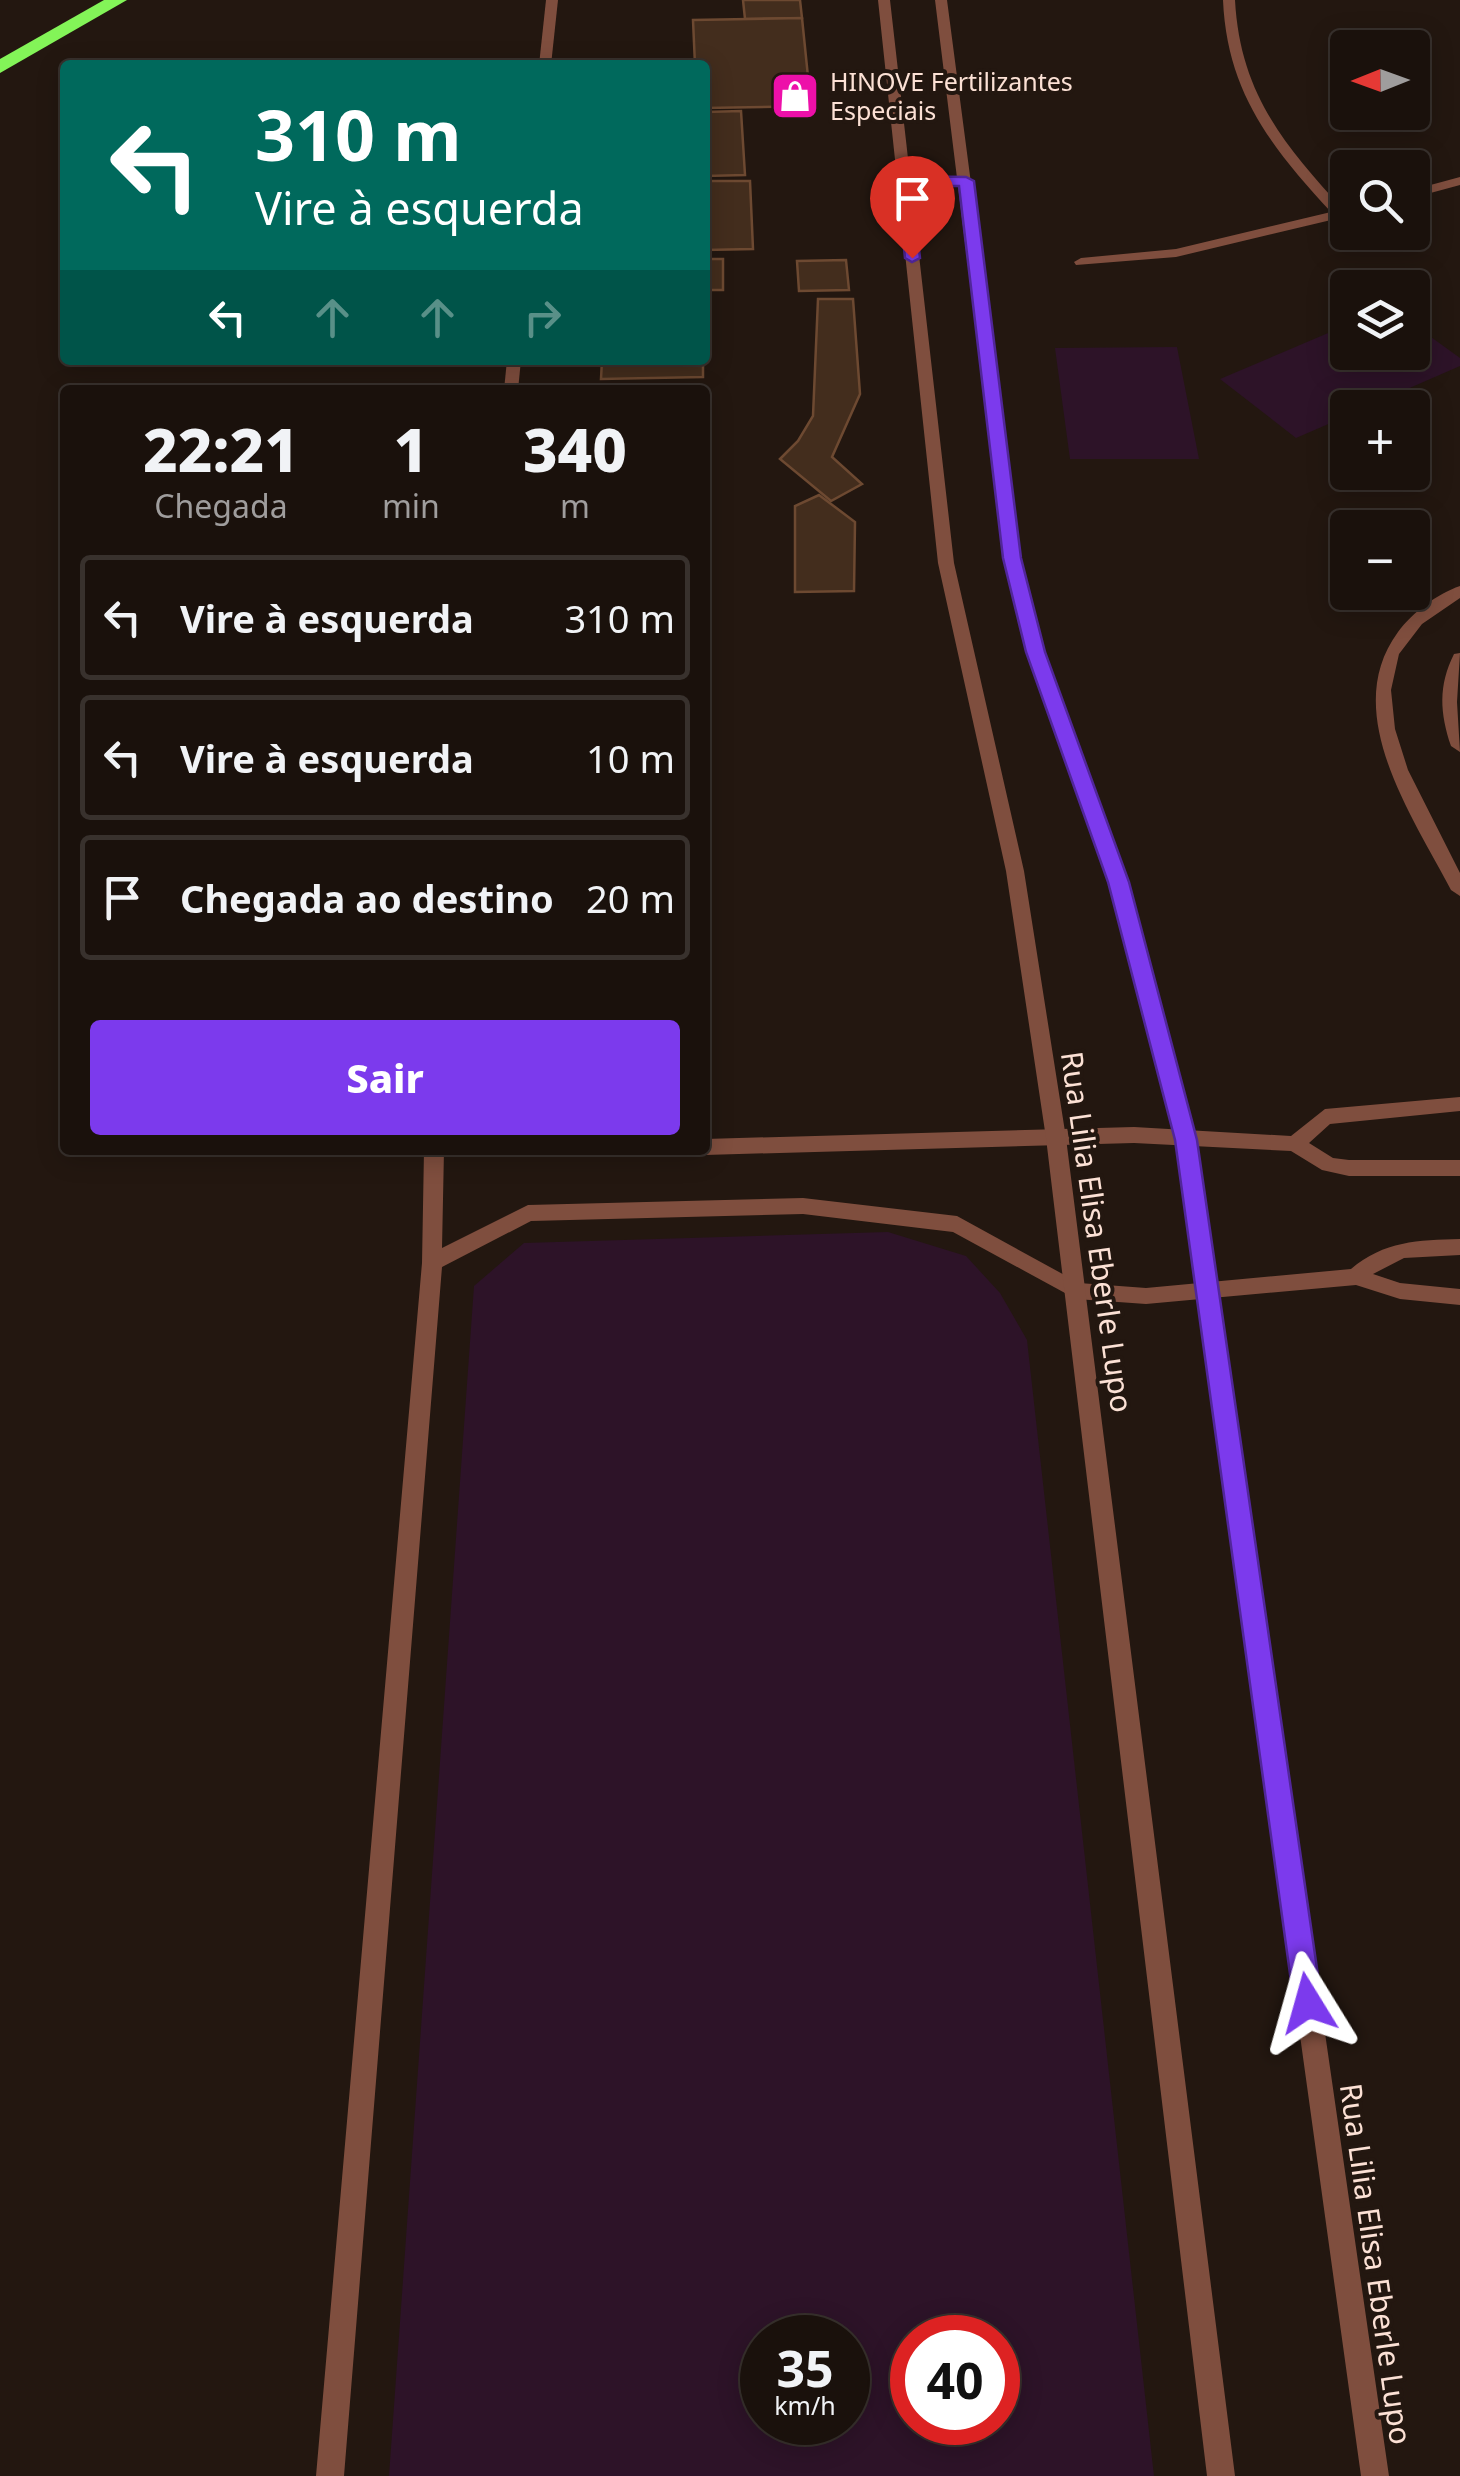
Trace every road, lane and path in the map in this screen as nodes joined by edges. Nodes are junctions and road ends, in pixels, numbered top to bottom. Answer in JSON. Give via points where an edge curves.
{"nodes":[{"id":1,"x":118,"y":0,"type":"edge"},
{"id":2,"x":552,"y":0,"type":"edge"},
{"id":3,"x":884,"y":0,"type":"edge"},
{"id":4,"x":941,"y":0,"type":"edge"},
{"id":5,"x":1229,"y":0,"type":"edge"},
{"id":6,"x":546,"y":60,"type":"edge"},
{"id":7,"x":0,"y":66,"type":"edge"},
{"id":8,"x":1460,"y":180,"type":"edge"},
{"id":9,"x":904,"y":181,"type":"junction"},
{"id":10,"x":966,"y":181,"type":"junction"},
{"id":11,"x":1430,"y":189,"type":"edge"},
{"id":12,"x":1330,"y":199,"type":"edge"},
{"id":13,"x":1330,"y":216,"type":"edge"},
{"id":14,"x":1080,"y":262,"type":"dead end"},
{"id":15,"x":1460,"y":591,"type":"edge"},
{"id":16,"x":1460,"y":658,"type":"edge"},
{"id":17,"x":1460,"y":746,"type":"edge"},
{"id":18,"x":1460,"y":890,"type":"edge"},
{"id":19,"x":1460,"y":1104,"type":"edge"},
{"id":20,"x":1056,"y":1138,"type":"junction"},
{"id":21,"x":1186,"y":1140,"type":"junction"},
{"id":22,"x":1295,"y":1144,"type":"junction"},
{"id":23,"x":710,"y":1147,"type":"edge"},
{"id":24,"x":434,"y":1155,"type":"edge"},
{"id":25,"x":1460,"y":1168,"type":"edge"},
{"id":26,"x":1460,"y":1247,"type":"edge"},
{"id":27,"x":432,"y":1263,"type":"junction"},
{"id":28,"x":1356,"y":1278,"type":"junction"},
{"id":29,"x":1076,"y":1291,"type":"junction"},
{"id":30,"x":1207,"y":1293,"type":"junction"},
{"id":31,"x":1460,"y":1296,"type":"edge"},
{"id":32,"x":330,"y":2476,"type":"edge"},
{"id":33,"x":1221,"y":2476,"type":"edge"},
{"id":34,"x":1375,"y":2476,"type":"edge"}],
"edges":[{"from":1,"to":7,"type":"highway"},
{"from":2,"to":6,"type":"street"},
{"from":3,"to":9,"type":"street","name":"Rua Lilia Elisa Eberle Lupo"},
{"from":4,"to":10,"type":"street","name":"Rua Lilia Elisa Eberle Lupo"},
{"from":5,"to":12,"type":"street","via":[[1228,34],[1245,92],[1283,153]]},
{"from":8,"to":11,"type":"street"},
{"from":9,"to":10,"type":"street"},
{"from":9,"to":20,"type":"street","name":"Rua Lilia Elisa Eberle Lupo","via":[[946,564],[1015,871]]},
{"from":10,"to":21,"type":"street","name":"Rua Lilia Elisa Eberle Lupo","via":[[1012,558],[1036,652],[1118,882]]},
{"from":13,"to":14,"type":"street","via":[[1176,253]]},
{"from":15,"to":18,"type":"street","via":[[1420,616],[1401,638],[1380,690],[1390,749]]},
{"from":16,"to":17,"type":"street","via":[[1449,680],[1447,712]]},
{"from":19,"to":22,"type":"street","via":[[1325,1117]]},
{"from":20,"to":21,"type":"street"},
{"from":20,"to":23,"type":"street"},
{"from":20,"to":29,"type":"street","name":"Rua Lilia Elisa Eberle Lupo"},
{"from":21,"to":22,"type":"street"},
{"from":21,"to":30,"type":"street","name":"Rua Lilia Elisa Eberle Lupo"},
{"from":22,"to":25,"type":"street","via":[[1348,1168]]},
{"from":24,"to":27,"type":"street"},
{"from":26,"to":28,"type":"street","via":[[1398,1250],[1378,1256]]},
{"from":27,"to":29,"type":"street","via":[[528,1213],[804,1206],[956,1224]]},
{"from":27,"to":32,"type":"street"},
{"from":28,"to":30,"type":"street"},
{"from":28,"to":31,"type":"street","via":[[1400,1291]]},
{"from":29,"to":30,"type":"street"},
{"from":29,"to":33,"type":"street","name":"Rua Lilia Elisa Eberle Lupo"},
{"from":30,"to":34,"type":"street","name":"Rua Lilia Elisa Eberle Lupo"}]}
